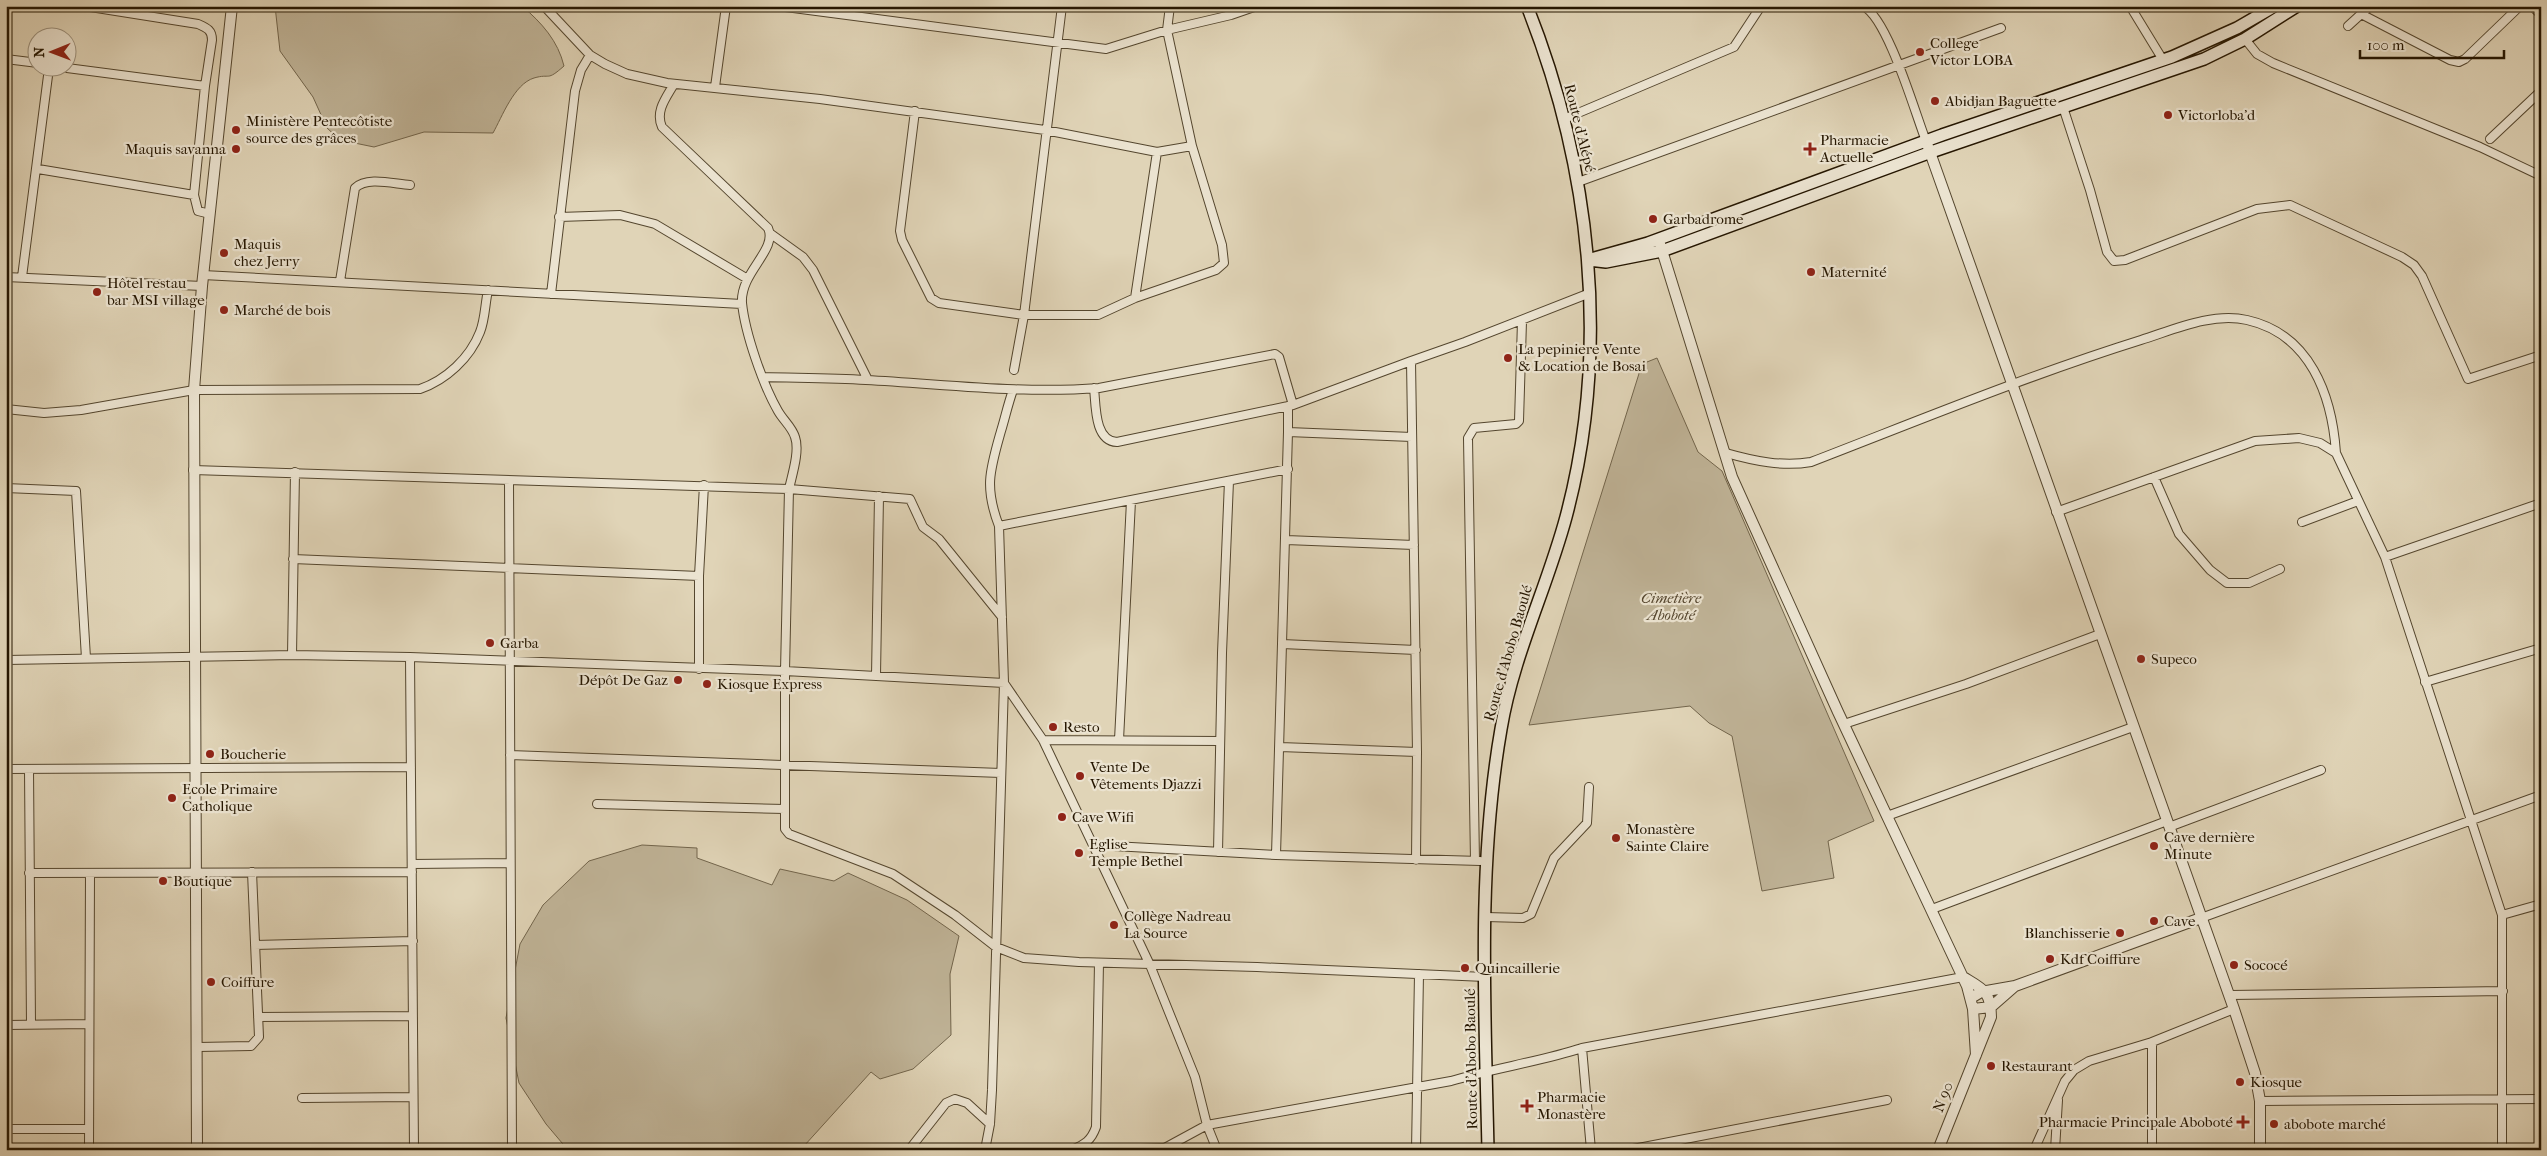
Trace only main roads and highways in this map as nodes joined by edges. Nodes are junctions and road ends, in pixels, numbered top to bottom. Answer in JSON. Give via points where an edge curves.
{"nodes":[{"id":1,"x":1527,"y":6,"type":"edge"},
{"id":2,"x":2275,"y":6,"type":"edge"},
{"id":3,"x":2298,"y":6,"type":"edge"},
{"id":4,"x":1589,"y":260,"type":"junction"},
{"id":5,"x":1488,"y":1150,"type":"edge"}],
"edges":[{"from":1,"to":4,"type":"main road","name":"Route d'Alépé","via":[[1548,61],[1564,119],[1578,182]]},
{"from":2,"to":4,"type":"main road","via":[[2237,28],[2163,60],[1926,141],[1658,240]]},
{"from":3,"to":4,"type":"main road","via":[[2245,40],[2204,59],[1931,152],[1662,251],[1606,262]]},
{"from":4,"to":5,"type":"main road","name":"Route d'Abobo Baoulé","via":[[1585,409],[1575,478],[1501,725],[1481,861],[1486,917]]}]}
